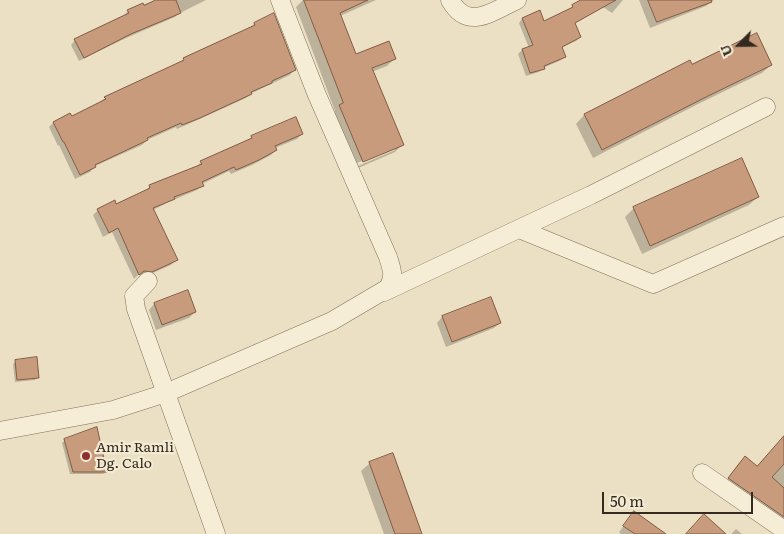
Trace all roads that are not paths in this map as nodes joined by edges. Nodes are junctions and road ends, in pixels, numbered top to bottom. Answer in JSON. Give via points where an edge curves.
{"nodes":[{"id":1,"x":280,"y":0,"type":"edge"},
{"id":2,"x":450,"y":0,"type":"edge"},
{"id":3,"x":518,"y":0,"type":"edge"},
{"id":4,"x":766,"y":107,"type":"dead end"},
{"id":5,"x":784,"y":226,"type":"edge"},
{"id":6,"x":518,"y":229,"type":"junction"},
{"id":7,"x":148,"y":281,"type":"dead end"},
{"id":8,"x":379,"y":294,"type":"junction"},
{"id":9,"x":166,"y":393,"type":"junction"},
{"id":10,"x":0,"y":431,"type":"edge"},
{"id":11,"x":702,"y":473,"type":"dead end"},
{"id":12,"x":784,"y":530,"type":"edge"},
{"id":13,"x":216,"y":534,"type":"edge"}],
"edges":[{"from":1,"to":8,"type":"street","via":[[317,95],[388,257],[393,280]]},
{"from":2,"to":3,"type":"street","via":[[458,11],[473,18]]},
{"from":4,"to":6,"type":"street"},
{"from":5,"to":6,"type":"street","via":[[653,284]]},
{"from":6,"to":8,"type":"street"},
{"from":7,"to":9,"type":"street","via":[[137,292],[134,301]]},
{"from":8,"to":9,"type":"street","via":[[332,321]]},
{"from":9,"to":10,"type":"street","via":[[113,410]]},
{"from":9,"to":13,"type":"street"},
{"from":11,"to":12,"type":"street"}]}
